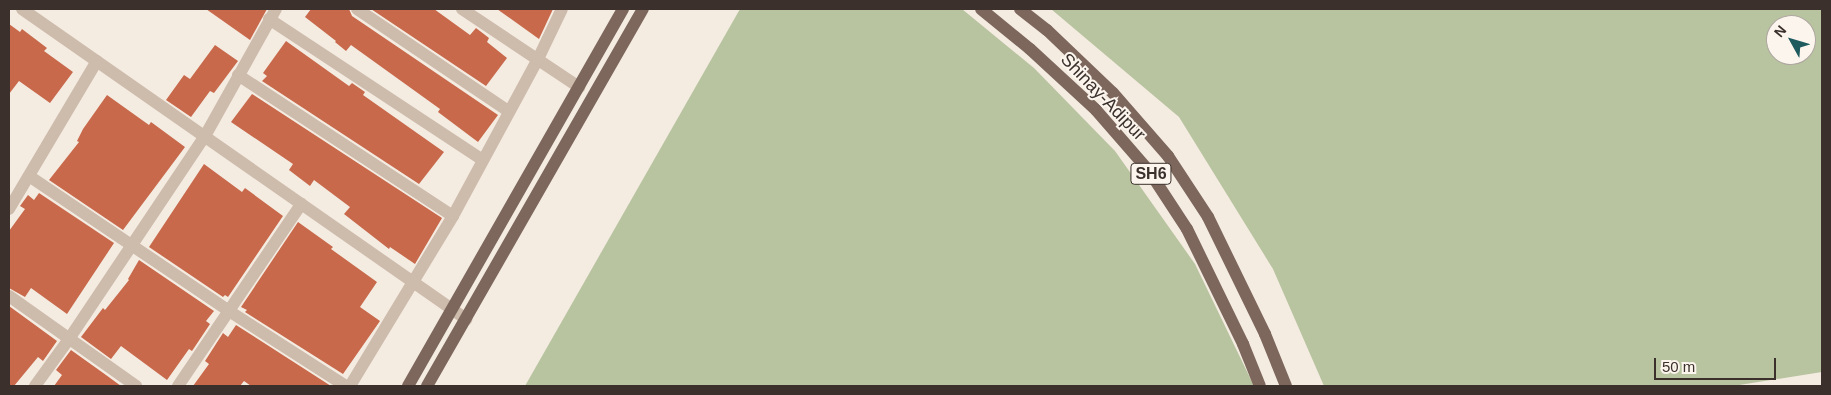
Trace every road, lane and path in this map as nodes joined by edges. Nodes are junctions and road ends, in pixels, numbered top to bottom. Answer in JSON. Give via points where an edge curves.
{"nodes":[{"id":1,"x":22,"y":9,"type":"edge"},
{"id":2,"x":357,"y":9,"type":"edge"},
{"id":3,"x":462,"y":9,"type":"edge"},
{"id":4,"x":562,"y":9,"type":"edge"},
{"id":5,"x":623,"y":9,"type":"edge"},
{"id":6,"x":643,"y":9,"type":"edge"},
{"id":7,"x":981,"y":9,"type":"edge"},
{"id":8,"x":1020,"y":9,"type":"edge"},
{"id":9,"x":272,"y":14,"type":"edge"},
{"id":10,"x":538,"y":59,"type":"junction"},
{"id":11,"x":97,"y":60,"type":"junction"},
{"id":12,"x":238,"y":75,"type":"junction"},
{"id":13,"x":579,"y":87,"type":"junction"},
{"id":14,"x":508,"y":111,"type":"junction"},
{"id":15,"x":205,"y":136,"type":"junction"},
{"id":16,"x":483,"y":160,"type":"junction"},
{"id":17,"x":29,"y":176,"type":"junction"},
{"id":18,"x":301,"y":204,"type":"junction"},
{"id":19,"x":9,"y":209,"type":"edge"},
{"id":20,"x":453,"y":216,"type":"junction"},
{"id":21,"x":132,"y":246,"type":"junction"},
{"id":22,"x":414,"y":282,"type":"junction"},
{"id":23,"x":9,"y":296,"type":"edge"},
{"id":24,"x":452,"y":309,"type":"junction"},
{"id":25,"x":229,"y":311,"type":"junction"},
{"id":26,"x":466,"y":319,"type":"junction"},
{"id":27,"x":69,"y":339,"type":"junction"},
{"id":28,"x":35,"y":386,"type":"edge"},
{"id":29,"x":136,"y":386,"type":"edge"},
{"id":30,"x":178,"y":386,"type":"edge"},
{"id":31,"x":346,"y":386,"type":"edge"},
{"id":32,"x":350,"y":386,"type":"edge"},
{"id":33,"x":408,"y":386,"type":"edge"},
{"id":34,"x":428,"y":386,"type":"edge"},
{"id":35,"x":1260,"y":386,"type":"edge"},
{"id":36,"x":1286,"y":386,"type":"edge"}],
"edges":[{"from":1,"to":11,"type":"street"},
{"from":2,"to":14,"type":"street"},
{"from":3,"to":10,"type":"street"},
{"from":4,"to":10,"type":"street"},
{"from":5,"to":13,"type":"main road"},
{"from":6,"to":26,"type":"main road"},
{"from":7,"to":35,"type":"main road","name":"Shinay-Adipur","number":"SH6","via":[[1096,110],[1149,171],[1187,229]]},
{"from":8,"to":36,"type":"main road","name":"Shinay-Adipur","number":"SH6","via":[[1047,30],[1113,93],[1168,156],[1208,217],[1265,334]]},
{"from":9,"to":12,"type":"street"},
{"from":9,"to":16,"type":"street"},
{"from":10,"to":13,"type":"street"},
{"from":10,"to":14,"type":"street"},
{"from":11,"to":15,"type":"street"},
{"from":11,"to":17,"type":"street"},
{"from":12,"to":15,"type":"street"},
{"from":12,"to":20,"type":"street"},
{"from":13,"to":24,"type":"main road"},
{"from":14,"to":16,"type":"street"},
{"from":15,"to":18,"type":"street"},
{"from":15,"to":21,"type":"street"},
{"from":16,"to":20,"type":"street"},
{"from":17,"to":19,"type":"street"},
{"from":17,"to":21,"type":"street"},
{"from":18,"to":22,"type":"street"},
{"from":18,"to":25,"type":"street"},
{"from":20,"to":22,"type":"street"},
{"from":21,"to":25,"type":"street"},
{"from":21,"to":27,"type":"street"},
{"from":22,"to":24,"type":"street"},
{"from":22,"to":32,"type":"street"},
{"from":23,"to":27,"type":"street"},
{"from":24,"to":26,"type":"street"},
{"from":24,"to":33,"type":"main road"},
{"from":25,"to":30,"type":"street"},
{"from":25,"to":31,"type":"street"},
{"from":26,"to":34,"type":"main road"},
{"from":27,"to":28,"type":"street"},
{"from":27,"to":29,"type":"street"}]}
